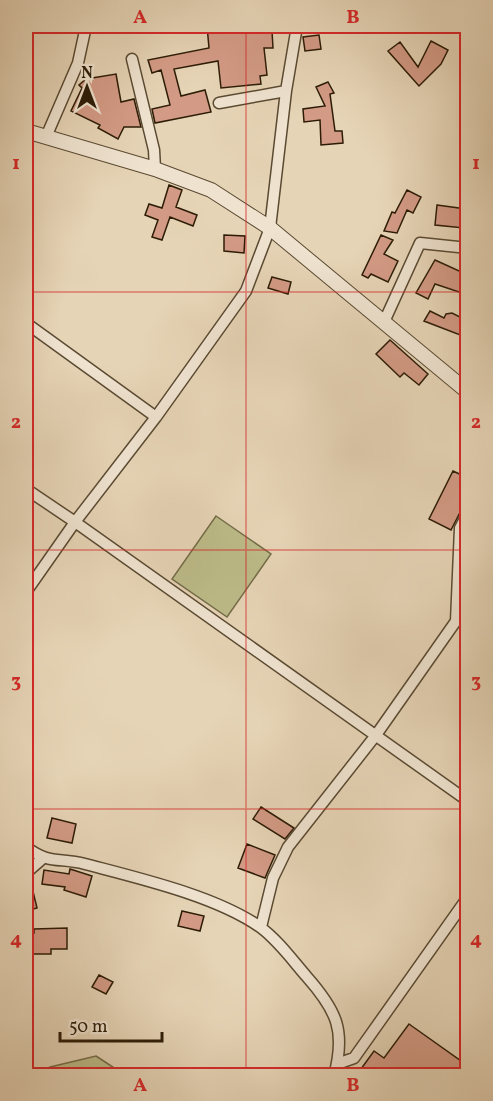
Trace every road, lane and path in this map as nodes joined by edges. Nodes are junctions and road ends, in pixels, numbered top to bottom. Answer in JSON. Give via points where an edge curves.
{"nodes":[{"id":1,"x":86,"y":26,"type":"edge"},
{"id":2,"x":297,"y":26,"type":"edge"},
{"id":3,"x":132,"y":59,"type":"dead end"},
{"id":4,"x":285,"y":91,"type":"junction"},
{"id":5,"x":219,"y":103,"type":"dead end"},
{"id":6,"x":26,"y":131,"type":"edge"},
{"id":7,"x":46,"y":136,"type":"junction"},
{"id":8,"x":155,"y":169,"type":"junction"},
{"id":9,"x":270,"y":228,"type":"junction"},
{"id":10,"x":468,"y":248,"type":"edge"},
{"id":11,"x":384,"y":322,"type":"junction"},
{"id":12,"x":26,"y":323,"type":"edge"},
{"id":13,"x":468,"y":392,"type":"edge"},
{"id":14,"x":156,"y":417,"type":"junction"},
{"id":15,"x":26,"y":489,"type":"edge"},
{"id":16,"x":468,"y":513,"type":"edge"},
{"id":17,"x":75,"y":522,"type":"junction"},
{"id":18,"x":26,"y":592,"type":"edge"},
{"id":19,"x":376,"y":735,"type":"junction"},
{"id":20,"x":468,"y":801,"type":"edge"},
{"id":21,"x":26,"y":847,"type":"edge"},
{"id":22,"x":42,"y":859,"type":"junction"},
{"id":23,"x":26,"y":873,"type":"edge"},
{"id":24,"x":468,"y":897,"type":"edge"},
{"id":25,"x":261,"y":927,"type":"junction"},
{"id":26,"x":337,"y":1064,"type":"junction"},
{"id":27,"x":334,"y":1076,"type":"edge"}],
"edges":[{"from":1,"to":7,"type":"street","via":[[78,63]]},
{"from":2,"to":4,"type":"street"},
{"from":3,"to":8,"type":"street"},
{"from":4,"to":5,"type":"street"},
{"from":4,"to":9,"type":"street"},
{"from":6,"to":7,"type":"street"},
{"from":7,"to":8,"type":"street"},
{"from":8,"to":9,"type":"street","via":[[211,190]]},
{"from":9,"to":11,"type":"street"},
{"from":9,"to":14,"type":"street","via":[[246,291]]},
{"from":10,"to":11,"type":"street","via":[[420,243]]},
{"from":11,"to":13,"type":"street"},
{"from":12,"to":14,"type":"street"},
{"from":14,"to":17,"type":"street"},
{"from":15,"to":17,"type":"street"},
{"from":16,"to":19,"type":"street","via":[[460,528],[456,621]]},
{"from":17,"to":18,"type":"street"},
{"from":17,"to":19,"type":"street"},
{"from":19,"to":20,"type":"street"},
{"from":19,"to":25,"type":"street","via":[[288,847],[273,879]]},
{"from":21,"to":22,"type":"street"},
{"from":22,"to":23,"type":"street"},
{"from":22,"to":25,"type":"street","via":[[82,863],[208,901]]},
{"from":24,"to":26,"type":"street","via":[[354,1058]]},
{"from":25,"to":26,"type":"street","via":[[313,984],[339,1024]]},
{"from":26,"to":27,"type":"street"}]}
